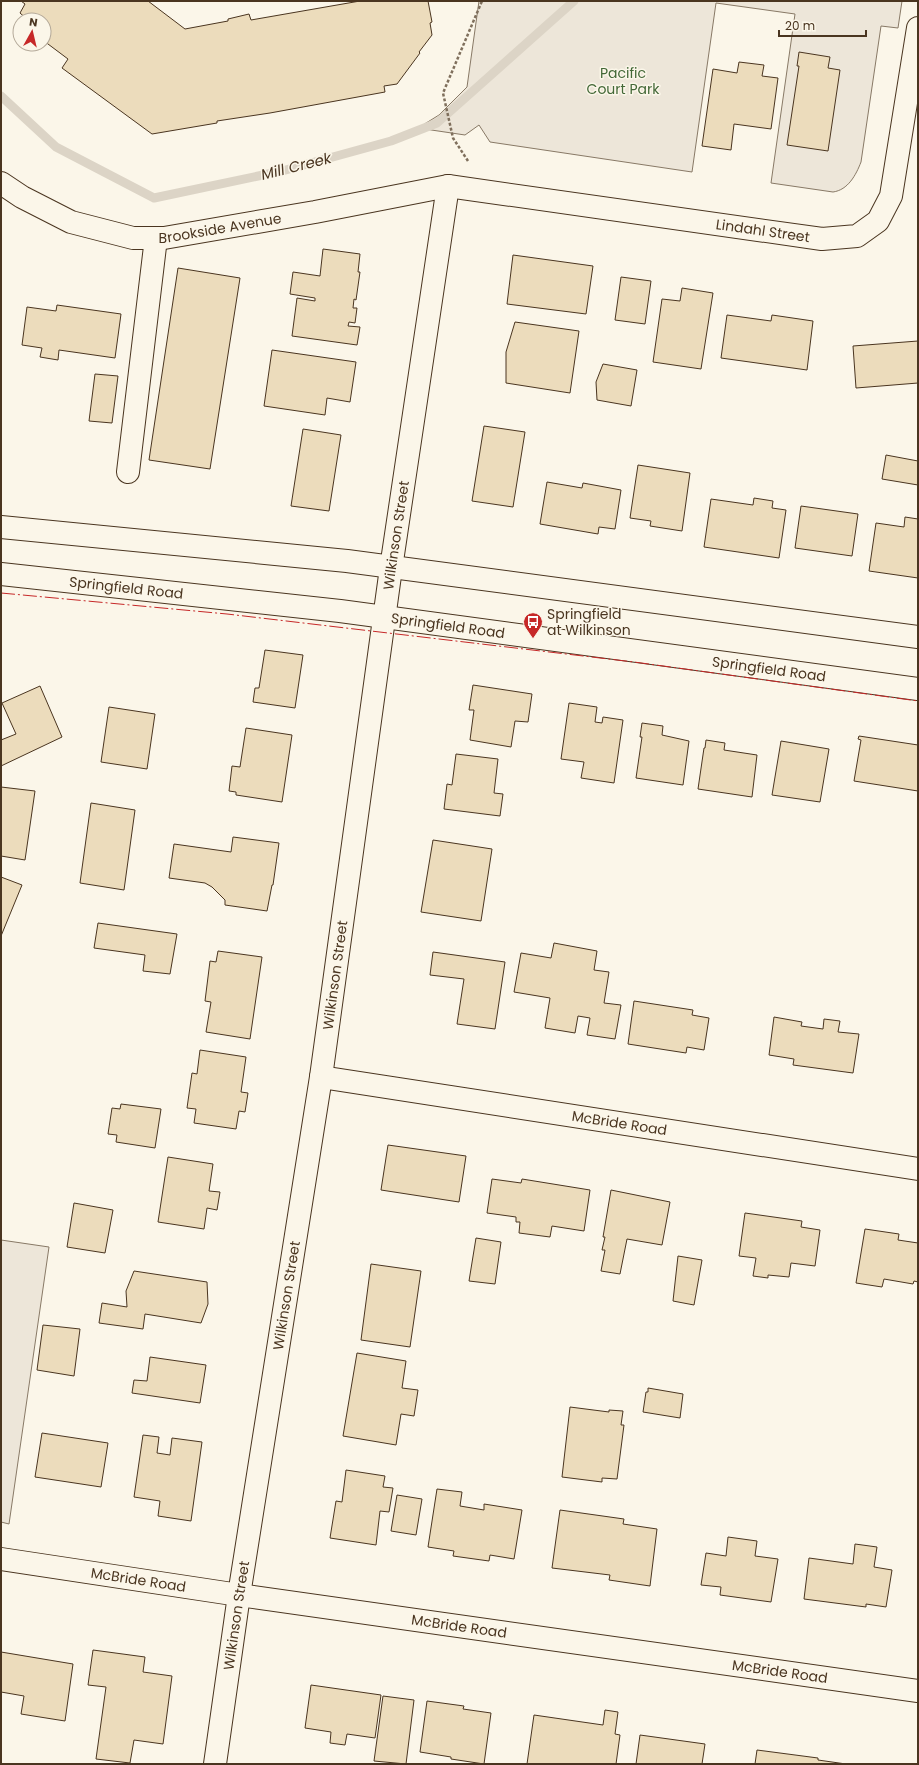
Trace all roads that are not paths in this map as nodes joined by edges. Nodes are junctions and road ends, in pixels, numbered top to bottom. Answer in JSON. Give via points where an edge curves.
{"nodes":[{"id":1,"x":918,"y":28,"type":"edge"},
{"id":2,"x":1,"y":183,"type":"edge"},
{"id":3,"x":448,"y":186,"type":"junction"},
{"id":4,"x":156,"y":238,"type":"junction"},
{"id":5,"x":128,"y":472,"type":"dead end"},
{"id":6,"x":1,"y":526,"type":"edge"},
{"id":7,"x":391,"y":568,"type":"junction"},
{"id":8,"x":1,"y":574,"type":"edge"},
{"id":9,"x":385,"y":617,"type":"junction"},
{"id":10,"x":918,"y":637,"type":"edge"},
{"id":11,"x":918,"y":689,"type":"edge"},
{"id":12,"x":321,"y":1077,"type":"junction"},
{"id":13,"x":918,"y":1169,"type":"edge"},
{"id":14,"x":1,"y":1559,"type":"edge"},
{"id":15,"x":239,"y":1595,"type":"junction"},
{"id":16,"x":918,"y":1691,"type":"edge"},
{"id":17,"x":215,"y":1764,"type":"edge"}],
"edges":[{"from":1,"to":3,"type":"street","name":"Lindahl Street","via":[[891,196],[878,222],[857,236],[822,239]]},
{"from":2,"to":4,"type":"street","name":"Brookside Avenue","via":[[22,197],[71,222],[132,238]]},
{"from":3,"to":4,"type":"street","name":"Brookside Avenue","via":[[314,212]]},
{"from":3,"to":7,"type":"street","name":"Wilkinson Street"},
{"from":4,"to":5,"type":"street"},
{"from":6,"to":7,"type":"street","via":[[347,561]]},
{"from":7,"to":9,"type":"street","name":"Wilkinson Street"},
{"from":7,"to":10,"type":"street"},
{"from":8,"to":9,"type":"street","name":"Springfield Road"},
{"from":9,"to":11,"type":"street","name":"Springfield Road"},
{"from":9,"to":12,"type":"street","name":"Wilkinson Street"},
{"from":12,"to":13,"type":"street","name":"McBride Road"},
{"from":12,"to":15,"type":"street","name":"Wilkinson Street"},
{"from":14,"to":15,"type":"street","name":"McBride Road"},
{"from":15,"to":16,"type":"street","name":"McBride Road"},
{"from":15,"to":17,"type":"street","name":"Wilkinson Street"}]}
